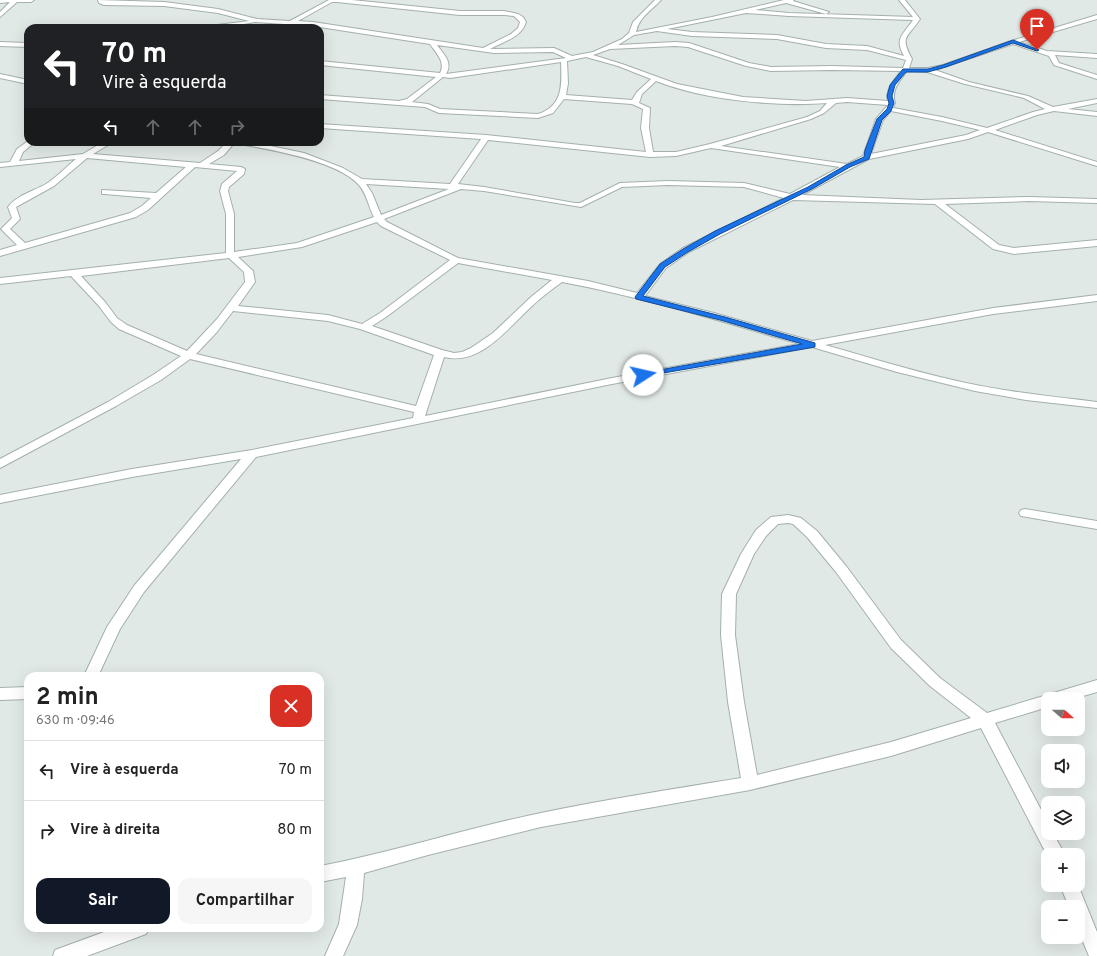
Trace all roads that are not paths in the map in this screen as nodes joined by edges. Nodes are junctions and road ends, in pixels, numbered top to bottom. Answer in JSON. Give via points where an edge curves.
{"nodes":[{"id":1,"x":15,"y":0,"type":"edge"},
{"id":2,"x":31,"y":0,"type":"edge"},
{"id":3,"x":100,"y":0,"type":"edge"},
{"id":4,"x":658,"y":0,"type":"edge"},
{"id":5,"x":902,"y":0,"type":"edge"},
{"id":6,"x":0,"y":1,"type":"edge"},
{"id":7,"x":789,"y":1,"type":"edge"},
{"id":8,"x":746,"y":11,"type":"junction"},
{"id":9,"x":0,"y":15,"type":"edge"},
{"id":10,"x":833,"y":16,"type":"junction"},
{"id":11,"x":1097,"y":17,"type":"edge"},
{"id":12,"x":917,"y":19,"type":"junction"},
{"id":13,"x":1087,"y":20,"type":"junction"},
{"id":14,"x":257,"y":21,"type":"junction"},
{"id":15,"x":1097,"y":21,"type":"edge"},
{"id":16,"x":236,"y":24,"type":"edge"},
{"id":17,"x":290,"y":24,"type":"junction"},
{"id":18,"x":313,"y":24,"type":"edge"},
{"id":19,"x":324,"y":26,"type":"edge"},
{"id":20,"x":659,"y":30,"type":"junction"},
{"id":21,"x":632,"y":34,"type":"junction"},
{"id":22,"x":432,"y":42,"type":"junction"},
{"id":23,"x":1013,"y":42,"type":"junction"},
{"id":24,"x":0,"y":44,"type":"edge"},
{"id":25,"x":24,"y":45,"type":"edge"},
{"id":26,"x":611,"y":47,"type":"junction"},
{"id":27,"x":483,"y":50,"type":"junction"},
{"id":28,"x":1048,"y":53,"type":"junction"},
{"id":29,"x":586,"y":55,"type":"junction"},
{"id":30,"x":1097,"y":56,"type":"edge"},
{"id":31,"x":567,"y":59,"type":"junction"},
{"id":32,"x":909,"y":59,"type":"junction"},
{"id":33,"x":324,"y":63,"type":"edge"},
{"id":34,"x":905,"y":70,"type":"junction"},
{"id":35,"x":928,"y":70,"type":"junction"},
{"id":36,"x":442,"y":75,"type":"junction"},
{"id":37,"x":0,"y":76,"type":"edge"},
{"id":38,"x":1097,"y":77,"type":"edge"},
{"id":39,"x":655,"y":79,"type":"junction"},
{"id":40,"x":24,"y":81,"type":"edge"},
{"id":41,"x":324,"y":97,"type":"edge"},
{"id":42,"x":562,"y":97,"type":"junction"},
{"id":43,"x":1097,"y":101,"type":"edge"},
{"id":44,"x":404,"y":102,"type":"junction"},
{"id":45,"x":635,"y":102,"type":"junction"},
{"id":46,"x":834,"y":102,"type":"junction"},
{"id":47,"x":890,"y":106,"type":"junction"},
{"id":48,"x":1051,"y":109,"type":"junction"},
{"id":49,"x":1097,"y":114,"type":"edge"},
{"id":50,"x":324,"y":126,"type":"edge"},
{"id":51,"x":988,"y":130,"type":"junction"},
{"id":52,"x":486,"y":138,"type":"junction"},
{"id":53,"x":26,"y":146,"type":"edge"},
{"id":54,"x":99,"y":146,"type":"edge"},
{"id":55,"x":228,"y":146,"type":"edge"},
{"id":56,"x":266,"y":146,"type":"edge"},
{"id":57,"x":712,"y":146,"type":"junction"},
{"id":58,"x":650,"y":155,"type":"junction"},
{"id":59,"x":85,"y":156,"type":"junction"},
{"id":60,"x":867,"y":158,"type":"junction"},
{"id":61,"x":14,"y":164,"type":"junction"},
{"id":62,"x":1097,"y":164,"type":"edge"},
{"id":63,"x":0,"y":165,"type":"edge"},
{"id":64,"x":193,"y":165,"type":"junction"},
{"id":65,"x":202,"y":165,"type":"junction"},
{"id":66,"x":848,"y":166,"type":"junction"},
{"id":67,"x":360,"y":181,"type":"junction"},
{"id":68,"x":456,"y":187,"type":"junction"},
{"id":69,"x":105,"y":192,"type":"dead end"},
{"id":70,"x":158,"y":196,"type":"junction"},
{"id":71,"x":791,"y":197,"type":"junction"},
{"id":72,"x":1097,"y":201,"type":"edge"},
{"id":73,"x":936,"y":202,"type":"junction"},
{"id":74,"x":378,"y":218,"type":"junction"},
{"id":75,"x":1097,"y":243,"type":"edge"},
{"id":76,"x":22,"y":245,"type":"junction"},
{"id":77,"x":0,"y":252,"type":"edge"},
{"id":78,"x":230,"y":256,"type":"junction"},
{"id":79,"x":456,"y":260,"type":"junction"},
{"id":80,"x":74,"y":274,"type":"junction"},
{"id":81,"x":560,"y":279,"type":"junction"},
{"id":82,"x":0,"y":281,"type":"edge"},
{"id":83,"x":639,"y":297,"type":"junction"},
{"id":84,"x":1097,"y":298,"type":"edge"},
{"id":85,"x":232,"y":308,"type":"junction"},
{"id":86,"x":364,"y":327,"type":"junction"},
{"id":87,"x":812,"y":345,"type":"junction"},
{"id":88,"x":440,"y":353,"type":"junction"},
{"id":89,"x":188,"y":355,"type":"junction"},
{"id":90,"x":1097,"y":405,"type":"edge"},
{"id":91,"x":420,"y":415,"type":"junction"},
{"id":92,"x":252,"y":454,"type":"junction"},
{"id":93,"x":0,"y":464,"type":"edge"},
{"id":94,"x":0,"y":499,"type":"edge"},
{"id":95,"x":1025,"y":513,"type":"dead end"},
{"id":96,"x":1097,"y":524,"type":"edge"},
{"id":97,"x":93,"y":672,"type":"edge"},
{"id":98,"x":1097,"y":686,"type":"edge"},
{"id":99,"x":1077,"y":692,"type":"edge"},
{"id":100,"x":24,"y":693,"type":"edge"},
{"id":101,"x":0,"y":694,"type":"edge"},
{"id":102,"x":1041,"y":702,"type":"edge"},
{"id":103,"x":985,"y":720,"type":"junction"},
{"id":104,"x":750,"y":783,"type":"junction"},
{"id":105,"x":1052,"y":848,"type":"edge"},
{"id":106,"x":356,"y":867,"type":"junction"},
{"id":107,"x":324,"y":873,"type":"edge"},
{"id":108,"x":1085,"y":924,"type":"edge"},
{"id":109,"x":129,"y":932,"type":"edge"},
{"id":110,"x":1097,"y":954,"type":"edge"},
{"id":111,"x":62,"y":956,"type":"edge"},
{"id":112,"x":334,"y":956,"type":"edge"}],
"edges":[{"from":1,"to":2,"type":"street"},
{"from":1,"to":6,"type":"street"},
{"from":1,"to":9,"type":"street"},
{"from":3,"to":14,"type":"street","via":[[104,3],[164,4],[203,9]]},
{"from":4,"to":21,"type":"street","via":[[635,23]]},
{"from":5,"to":12,"type":"street"},
{"from":7,"to":8,"type":"street"},
{"from":7,"to":10,"type":"street","via":[[817,8]]},
{"from":8,"to":10,"type":"street"},
{"from":8,"to":20,"type":"street"},
{"from":10,"to":12,"type":"street"},
{"from":11,"to":13,"type":"street"},
{"from":12,"to":32,"type":"street","via":[[902,42]]},
{"from":13,"to":15,"type":"street"},
{"from":13,"to":23,"type":"street"},
{"from":14,"to":16,"type":"street"},
{"from":14,"to":17,"type":"street"},
{"from":17,"to":18,"type":"street"},
{"from":17,"to":27,"type":"street","via":[[325,2],[337,0],[460,14],[504,13],[521,18],[521,29]]},
{"from":19,"to":22,"type":"street"},
{"from":20,"to":21,"type":"street"},
{"from":20,"to":32,"type":"street","via":[[692,34],[777,37],[830,47],[867,48]]},
{"from":21,"to":26,"type":"street"},
{"from":22,"to":27,"type":"street"},
{"from":22,"to":36,"type":"street","via":[[445,61],[446,68]]},
{"from":23,"to":28,"type":"street"},
{"from":23,"to":35,"type":"street"},
{"from":24,"to":25,"type":"street"},
{"from":26,"to":29,"type":"street"},
{"from":26,"to":34,"type":"street","via":[[688,45],[771,70]]},
{"from":27,"to":31,"type":"street","via":[[554,50]]},
{"from":28,"to":30,"type":"street"},
{"from":28,"to":38,"type":"street","via":[[1052,55],[1056,64]]},
{"from":29,"to":31,"type":"street"},
{"from":29,"to":39,"type":"street"},
{"from":31,"to":36,"type":"street","via":[[462,75]]},
{"from":31,"to":42,"type":"street"},
{"from":32,"to":34,"type":"street"},
{"from":33,"to":36,"type":"street"},
{"from":34,"to":35,"type":"street"},
{"from":34,"to":47,"type":"street","via":[[893,85]]},
{"from":35,"to":48,"type":"street","via":[[967,83],[1026,96]]},
{"from":36,"to":44,"type":"street","via":[[409,101]]},
{"from":37,"to":40,"type":"street"},
{"from":39,"to":45,"type":"street","via":[[641,90]]},
{"from":39,"to":46,"type":"street","via":[[675,86],[743,99]]},
{"from":41,"to":44,"type":"street"},
{"from":42,"to":44,"type":"street","via":[[551,112],[538,116],[440,111],[426,105]]},
{"from":42,"to":45,"type":"street"},
{"from":43,"to":48,"type":"street"},
{"from":45,"to":58,"type":"street","via":[[647,108],[644,128]]},
{"from":46,"to":47,"type":"street","via":[[847,100]]},
{"from":46,"to":57,"type":"street","via":[[809,118]]},
{"from":47,"to":51,"type":"street"},
{"from":47,"to":60,"type":"street","via":[[880,119]]},
{"from":48,"to":49,"type":"street"},
{"from":48,"to":51,"type":"street"},
{"from":50,"to":52,"type":"street"},
{"from":51,"to":60,"type":"street"},
{"from":51,"to":62,"type":"street"},
{"from":52,"to":58,"type":"street"},
{"from":52,"to":68,"type":"street"},
{"from":53,"to":61,"type":"street","via":[[20,151]]},
{"from":54,"to":59,"type":"street"},
{"from":55,"to":65,"type":"street"},
{"from":56,"to":67,"type":"street","via":[[324,162]]},
{"from":57,"to":58,"type":"street","via":[[676,154]]},
{"from":57,"to":66,"type":"street"},
{"from":59,"to":61,"type":"street"},
{"from":59,"to":64,"type":"street"},
{"from":59,"to":76,"type":"street","via":[[50,184],[12,207],[16,219],[5,229]]},
{"from":60,"to":66,"type":"street"},
{"from":61,"to":63,"type":"street"},
{"from":64,"to":65,"type":"street"},
{"from":64,"to":70,"type":"street"},
{"from":65,"to":78,"type":"street","via":[[241,169],[224,191],[230,214]]},
{"from":66,"to":71,"type":"street"},
{"from":67,"to":68,"type":"street"},
{"from":67,"to":74,"type":"street","via":[[372,198]]},
{"from":68,"to":71,"type":"street","via":[[505,192],[575,205],[581,205],[620,185],[668,183],[744,185]]},
{"from":68,"to":74,"type":"street","via":[[426,202]]},
{"from":69,"to":70,"type":"street"},
{"from":70,"to":76,"type":"street","via":[[133,215]]},
{"from":71,"to":73,"type":"street"},
{"from":71,"to":83,"type":"street","via":[[686,250],[663,266]]},
{"from":72,"to":73,"type":"street","via":[[1022,199]]},
{"from":73,"to":75,"type":"street","via":[[1004,250]]},
{"from":74,"to":78,"type":"street","via":[[299,245]]},
{"from":74,"to":79,"type":"street","via":[[384,224]]},
{"from":76,"to":77,"type":"street"},
{"from":78,"to":80,"type":"street"},
{"from":78,"to":85,"type":"street","via":[[248,271],[250,282]]},
{"from":79,"to":81,"type":"street"},
{"from":79,"to":86,"type":"street"},
{"from":80,"to":82,"type":"street"},
{"from":80,"to":89,"type":"street","via":[[123,327]]},
{"from":81,"to":83,"type":"street"},
{"from":81,"to":88,"type":"street","via":[[534,299],[501,331],[475,350],[466,355]]},
{"from":83,"to":87,"type":"street","via":[[745,324]]},
{"from":84,"to":87,"type":"street","via":[[993,311]]},
{"from":85,"to":86,"type":"street","via":[[328,318]]},
{"from":85,"to":89,"type":"street"},
{"from":86,"to":88,"type":"street"},
{"from":87,"to":90,"type":"street","via":[[975,388]]},
{"from":87,"to":91,"type":"street"},
{"from":88,"to":91,"type":"street"},
{"from":89,"to":91,"type":"street"},
{"from":89,"to":93,"type":"street","via":[[164,374],[114,403]]},
{"from":91,"to":92,"type":"street"},
{"from":92,"to":94,"type":"street","via":[[132,473]]},
{"from":92,"to":97,"type":"street","via":[[139,589],[114,628]]},
{"from":95,"to":96,"type":"street"},
{"from":98,"to":99,"type":"street"},
{"from":100,"to":101,"type":"street"},
{"from":102,"to":103,"type":"street"},
{"from":103,"to":104,"type":"street","via":[[891,749]]},
{"from":103,"to":104,"type":"street","via":[[935,682],[896,644],[812,534],[798,521],[775,520],[762,533],[748,554],[729,594],[729,643]]},
{"from":103,"to":105,"type":"street"},
{"from":104,"to":106,"type":"street","via":[[541,820]]},
{"from":106,"to":107,"type":"street"},
{"from":106,"to":112,"type":"street","via":[[348,925]]},
{"from":108,"to":110,"type":"street"},
{"from":109,"to":111,"type":"street"}]}
